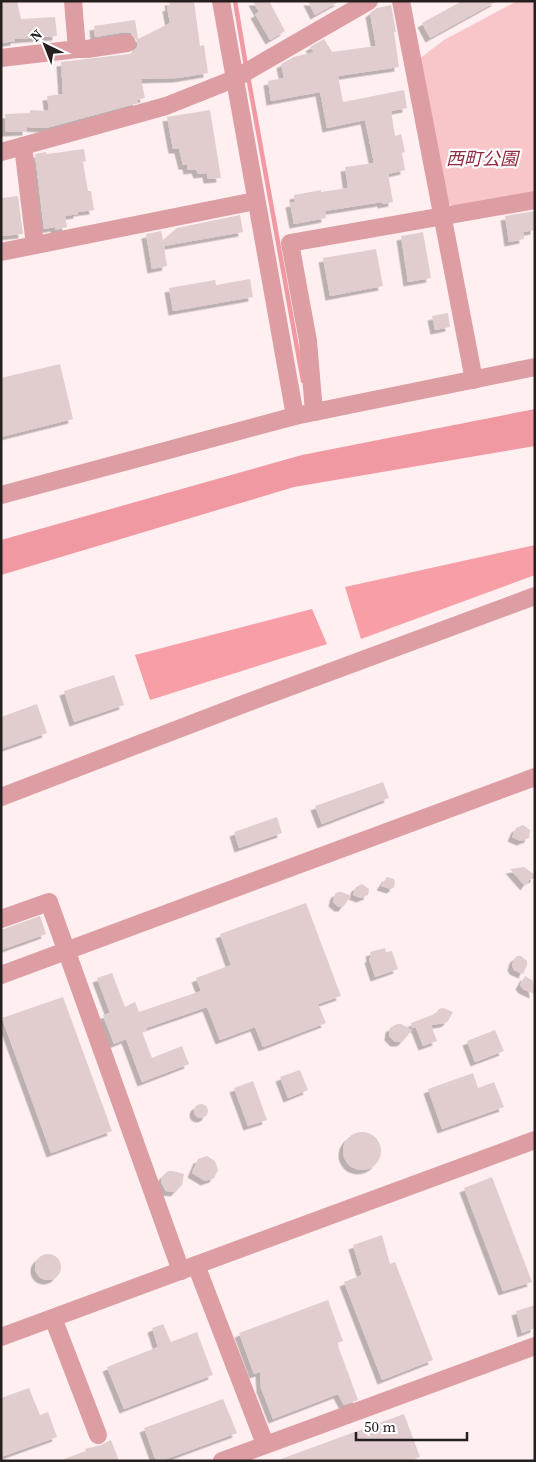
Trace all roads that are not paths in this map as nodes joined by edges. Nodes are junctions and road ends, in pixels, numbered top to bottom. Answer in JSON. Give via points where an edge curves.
{"nodes":[{"id":1,"x":73,"y":1,"type":"edge"},
{"id":2,"x":221,"y":1,"type":"edge"},
{"id":3,"x":370,"y":1,"type":"edge"},
{"id":4,"x":401,"y":1,"type":"edge"},
{"id":5,"x":127,"y":43,"type":"dead end"},
{"id":6,"x":77,"y":49,"type":"junction"},
{"id":7,"x":1,"y":58,"type":"edge"},
{"id":8,"x":234,"y":79,"type":"junction"},
{"id":9,"x":23,"y":146,"type":"junction"},
{"id":10,"x":1,"y":152,"type":"edge"},
{"id":11,"x":535,"y":200,"type":"edge"},
{"id":12,"x":255,"y":201,"type":"junction"},
{"id":13,"x":442,"y":217,"type":"junction"},
{"id":14,"x":36,"y":245,"type":"junction"},
{"id":15,"x":1,"y":252,"type":"edge"},
{"id":16,"x":535,"y":367,"type":"edge"},
{"id":17,"x":474,"y":380,"type":"junction"},
{"id":18,"x":314,"y":412,"type":"junction"},
{"id":19,"x":295,"y":416,"type":"junction"},
{"id":20,"x":1,"y":495,"type":"edge"},
{"id":21,"x":535,"y":596,"type":"edge"},
{"id":22,"x":535,"y":777,"type":"edge"},
{"id":23,"x":1,"y":797,"type":"edge"},
{"id":24,"x":1,"y":918,"type":"edge"},
{"id":25,"x":67,"y":950,"type":"junction"},
{"id":26,"x":1,"y":975,"type":"edge"},
{"id":27,"x":535,"y":1140,"type":"edge"},
{"id":28,"x":188,"y":1268,"type":"junction"},
{"id":29,"x":53,"y":1318,"type":"junction"},
{"id":30,"x":1,"y":1337,"type":"edge"},
{"id":31,"x":535,"y":1346,"type":"edge"},
{"id":32,"x":98,"y":1435,"type":"dead end"},
{"id":33,"x":265,"y":1444,"type":"junction"},
{"id":34,"x":222,"y":1461,"type":"edge"}],
"edges":[{"from":1,"to":6,"type":"street"},
{"from":2,"to":8,"type":"street"},
{"from":3,"to":8,"type":"street"},
{"from":4,"to":13,"type":"street"},
{"from":5,"to":6,"type":"street"},
{"from":6,"to":7,"type":"street"},
{"from":8,"to":9,"type":"street","via":[[166,106]]},
{"from":8,"to":12,"type":"street"},
{"from":9,"to":10,"type":"street"},
{"from":9,"to":14,"type":"street"},
{"from":11,"to":13,"type":"street"},
{"from":12,"to":14,"type":"street"},
{"from":12,"to":19,"type":"street"},
{"from":13,"to":17,"type":"street"},
{"from":13,"to":18,"type":"street","via":[[290,243],[308,341]]},
{"from":14,"to":15,"type":"street"},
{"from":16,"to":17,"type":"street"},
{"from":17,"to":18,"type":"street"},
{"from":18,"to":19,"type":"street"},
{"from":19,"to":20,"type":"street"},
{"from":21,"to":23,"type":"street"},
{"from":22,"to":25,"type":"street"},
{"from":24,"to":25,"type":"street","via":[[49,902]]},
{"from":25,"to":26,"type":"street"},
{"from":25,"to":28,"type":"street"},
{"from":27,"to":28,"type":"street"},
{"from":28,"to":29,"type":"street"},
{"from":28,"to":33,"type":"street"},
{"from":29,"to":30,"type":"street"},
{"from":29,"to":32,"type":"street"},
{"from":31,"to":33,"type":"street"},
{"from":33,"to":34,"type":"street"}]}
